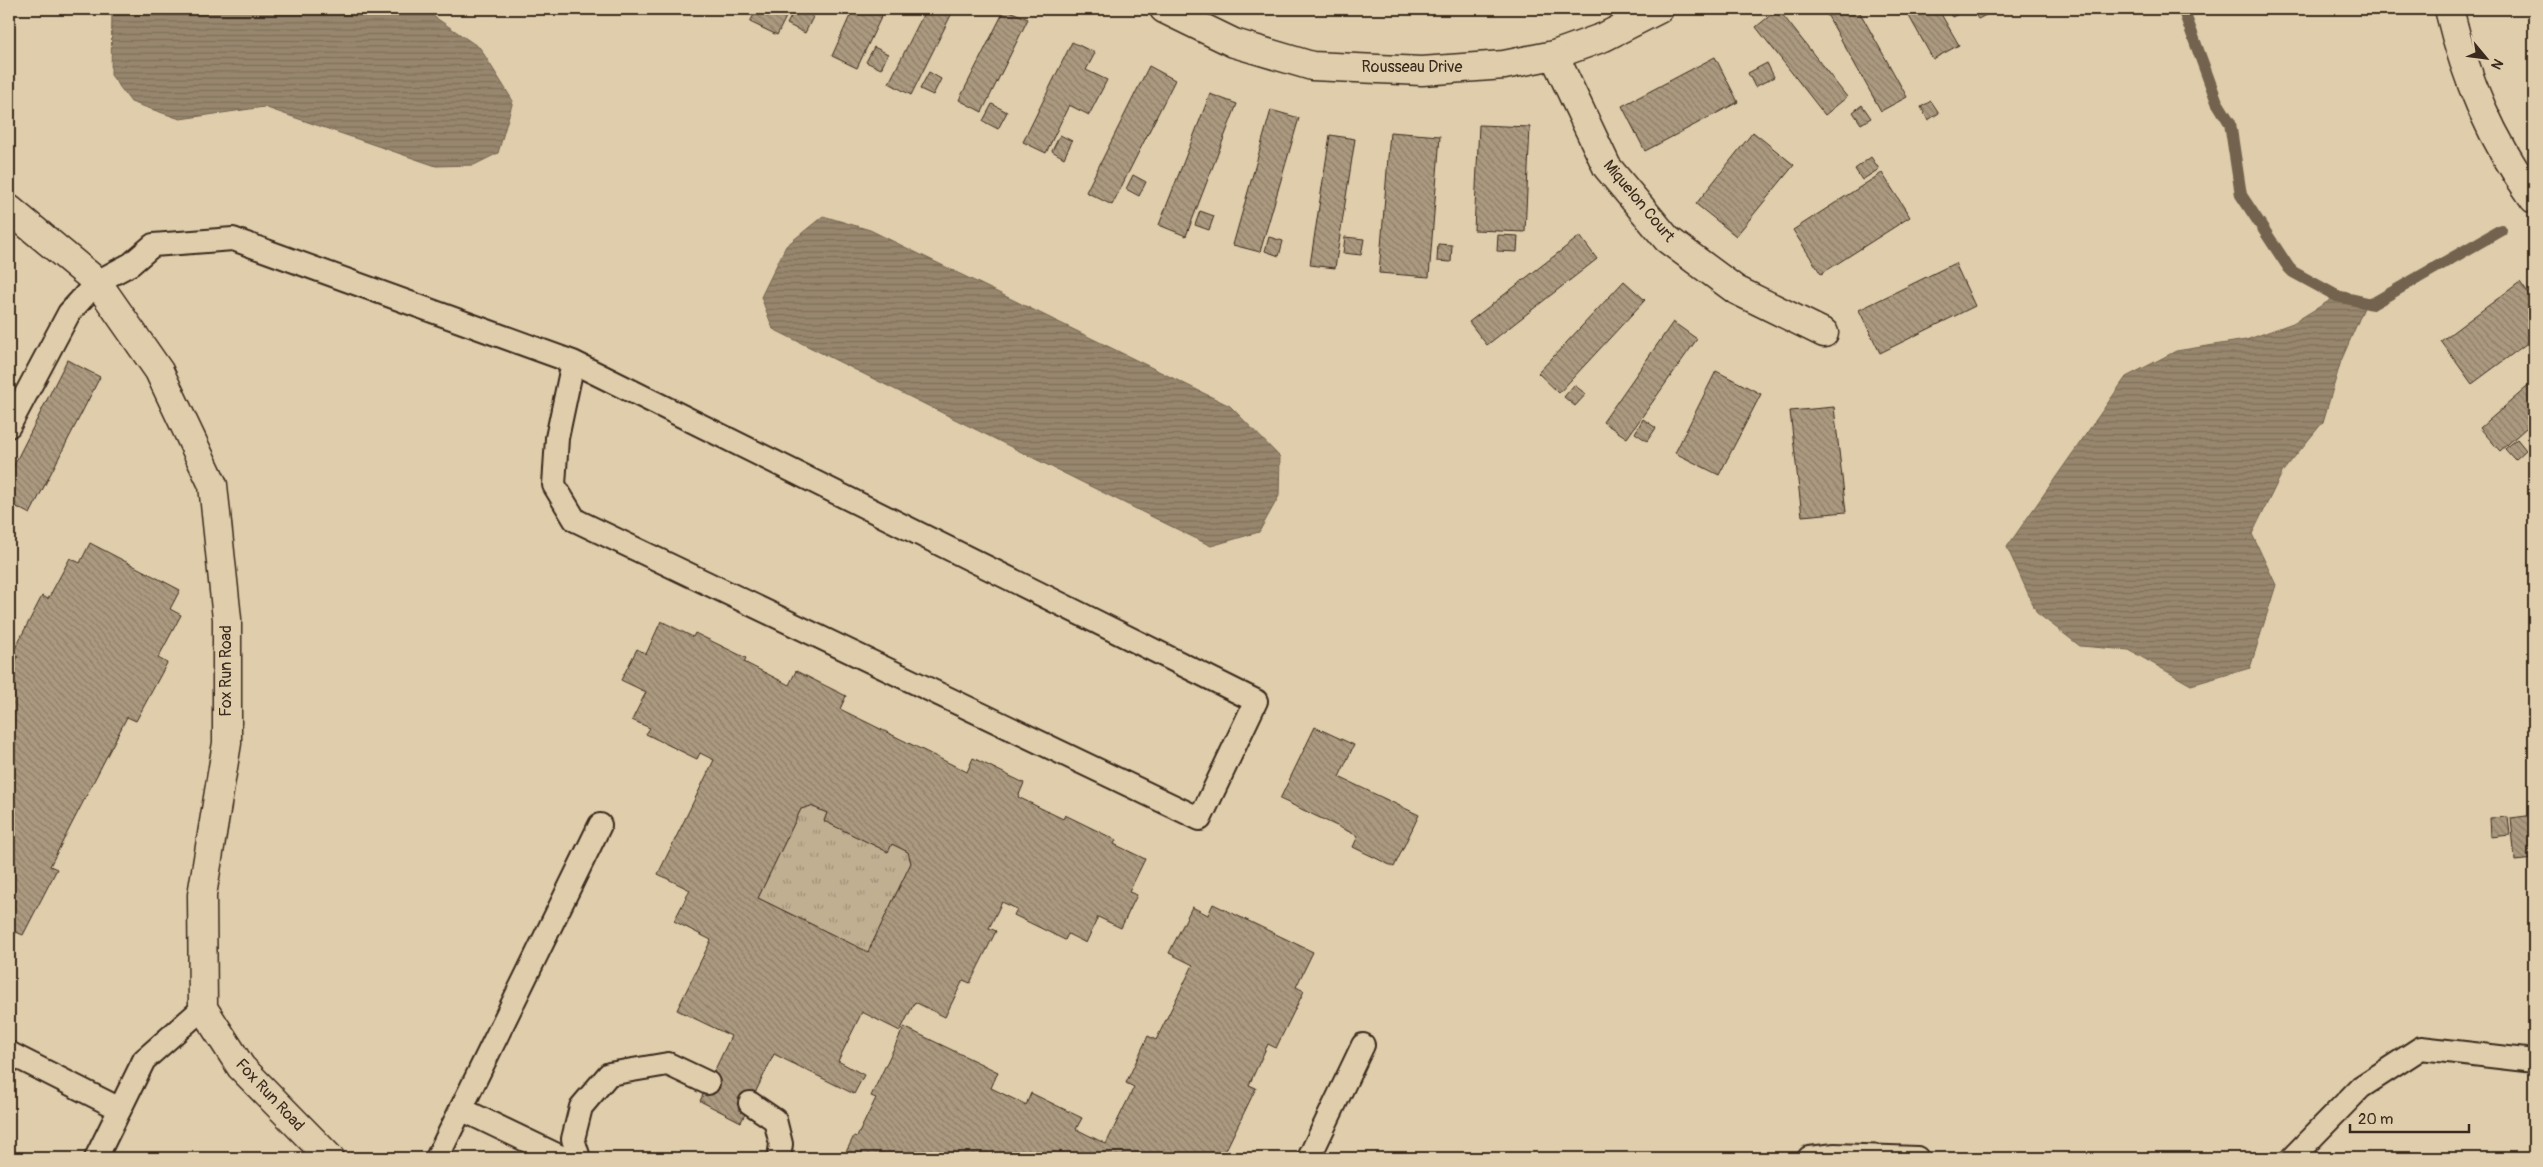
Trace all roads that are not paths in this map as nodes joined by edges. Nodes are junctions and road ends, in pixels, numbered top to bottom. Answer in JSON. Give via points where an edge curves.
{"nodes":[{"id":1,"x":1164,"y":9,"type":"edge"},
{"id":2,"x":1659,"y":9,"type":"edge"},
{"id":3,"x":2449,"y":9,"type":"edge"},
{"id":4,"x":1554,"y":55,"type":"junction"},
{"id":5,"x":2534,"y":199,"type":"edge"},
{"id":6,"x":9,"y":209,"type":"edge"},
{"id":7,"x":97,"y":282,"type":"junction"},
{"id":8,"x":1824,"y":333,"type":"dead end"},
{"id":9,"x":573,"y":362,"type":"junction"},
{"id":10,"x":9,"y":426,"type":"edge"},
{"id":11,"x":600,"y":825,"type":"dead end"},
{"id":12,"x":202,"y":1008,"type":"junction"},
{"id":13,"x":1364,"y":1045,"type":"dead end"},
{"id":14,"x":9,"y":1054,"type":"edge"},
{"id":15,"x":2534,"y":1061,"type":"edge"},
{"id":16,"x":708,"y":1083,"type":"dead end"},
{"id":17,"x":750,"y":1103,"type":"dead end"},
{"id":18,"x":120,"y":1109,"type":"junction"},
{"id":19,"x":461,"y":1109,"type":"junction"},
{"id":20,"x":102,"y":1156,"type":"edge"},
{"id":21,"x":330,"y":1158,"type":"edge"},
{"id":22,"x":437,"y":1158,"type":"edge"},
{"id":23,"x":563,"y":1158,"type":"edge"},
{"id":24,"x":579,"y":1158,"type":"edge"},
{"id":25,"x":779,"y":1158,"type":"edge"},
{"id":26,"x":1309,"y":1158,"type":"edge"},
{"id":27,"x":1809,"y":1158,"type":"edge"},
{"id":28,"x":1917,"y":1158,"type":"edge"},
{"id":29,"x":2292,"y":1158,"type":"edge"}],
"edges":[{"from":1,"to":4,"type":"street","name":"Rousseau Drive","via":[[1234,43],[1312,66],[1422,70],[1504,65]]},
{"from":2,"to":4,"type":"street","name":"Rousseau Drive","via":[[1604,37]]},
{"from":3,"to":5,"type":"street","via":[[2483,112],[2511,166]]},
{"from":4,"to":8,"type":"street","name":"Miquelon Court","via":[[1607,167],[1667,239],[1736,290]]},
{"from":6,"to":7,"type":"street","name":"Fox Run Road"},
{"from":7,"to":9,"type":"lane","via":[[131,264],[153,245],[233,239]]},
{"from":7,"to":10,"type":"lane","via":[[69,313]]},
{"from":7,"to":12,"type":"street","name":"Fox Run Road","via":[[159,371],[213,485],[226,619],[226,743],[202,895]]},
{"from":9,"to":9,"type":"lane","via":[[1256,701],[1200,819],[575,520],[554,485],[557,438]]},
{"from":11,"to":19,"type":"lane"},
{"from":12,"to":18,"type":"lane","via":[[144,1060]]},
{"from":12,"to":21,"type":"street","name":"Fox Run Road","via":[[241,1067]]},
{"from":13,"to":26,"type":"lane"},
{"from":14,"to":18,"type":"lane"},
{"from":15,"to":29,"type":"lane","via":[[2421,1048],[2361,1087]]},
{"from":16,"to":24,"type":"lane","via":[[668,1064],[609,1074],[581,1107],[573,1139]]},
{"from":17,"to":25,"type":"lane","via":[[775,1120],[781,1144]]},
{"from":18,"to":20,"type":"lane"},
{"from":19,"to":22,"type":"lane"},
{"from":19,"to":23,"type":"lane"},
{"from":27,"to":28,"type":"lane","via":[[1835,1155]]}]}
